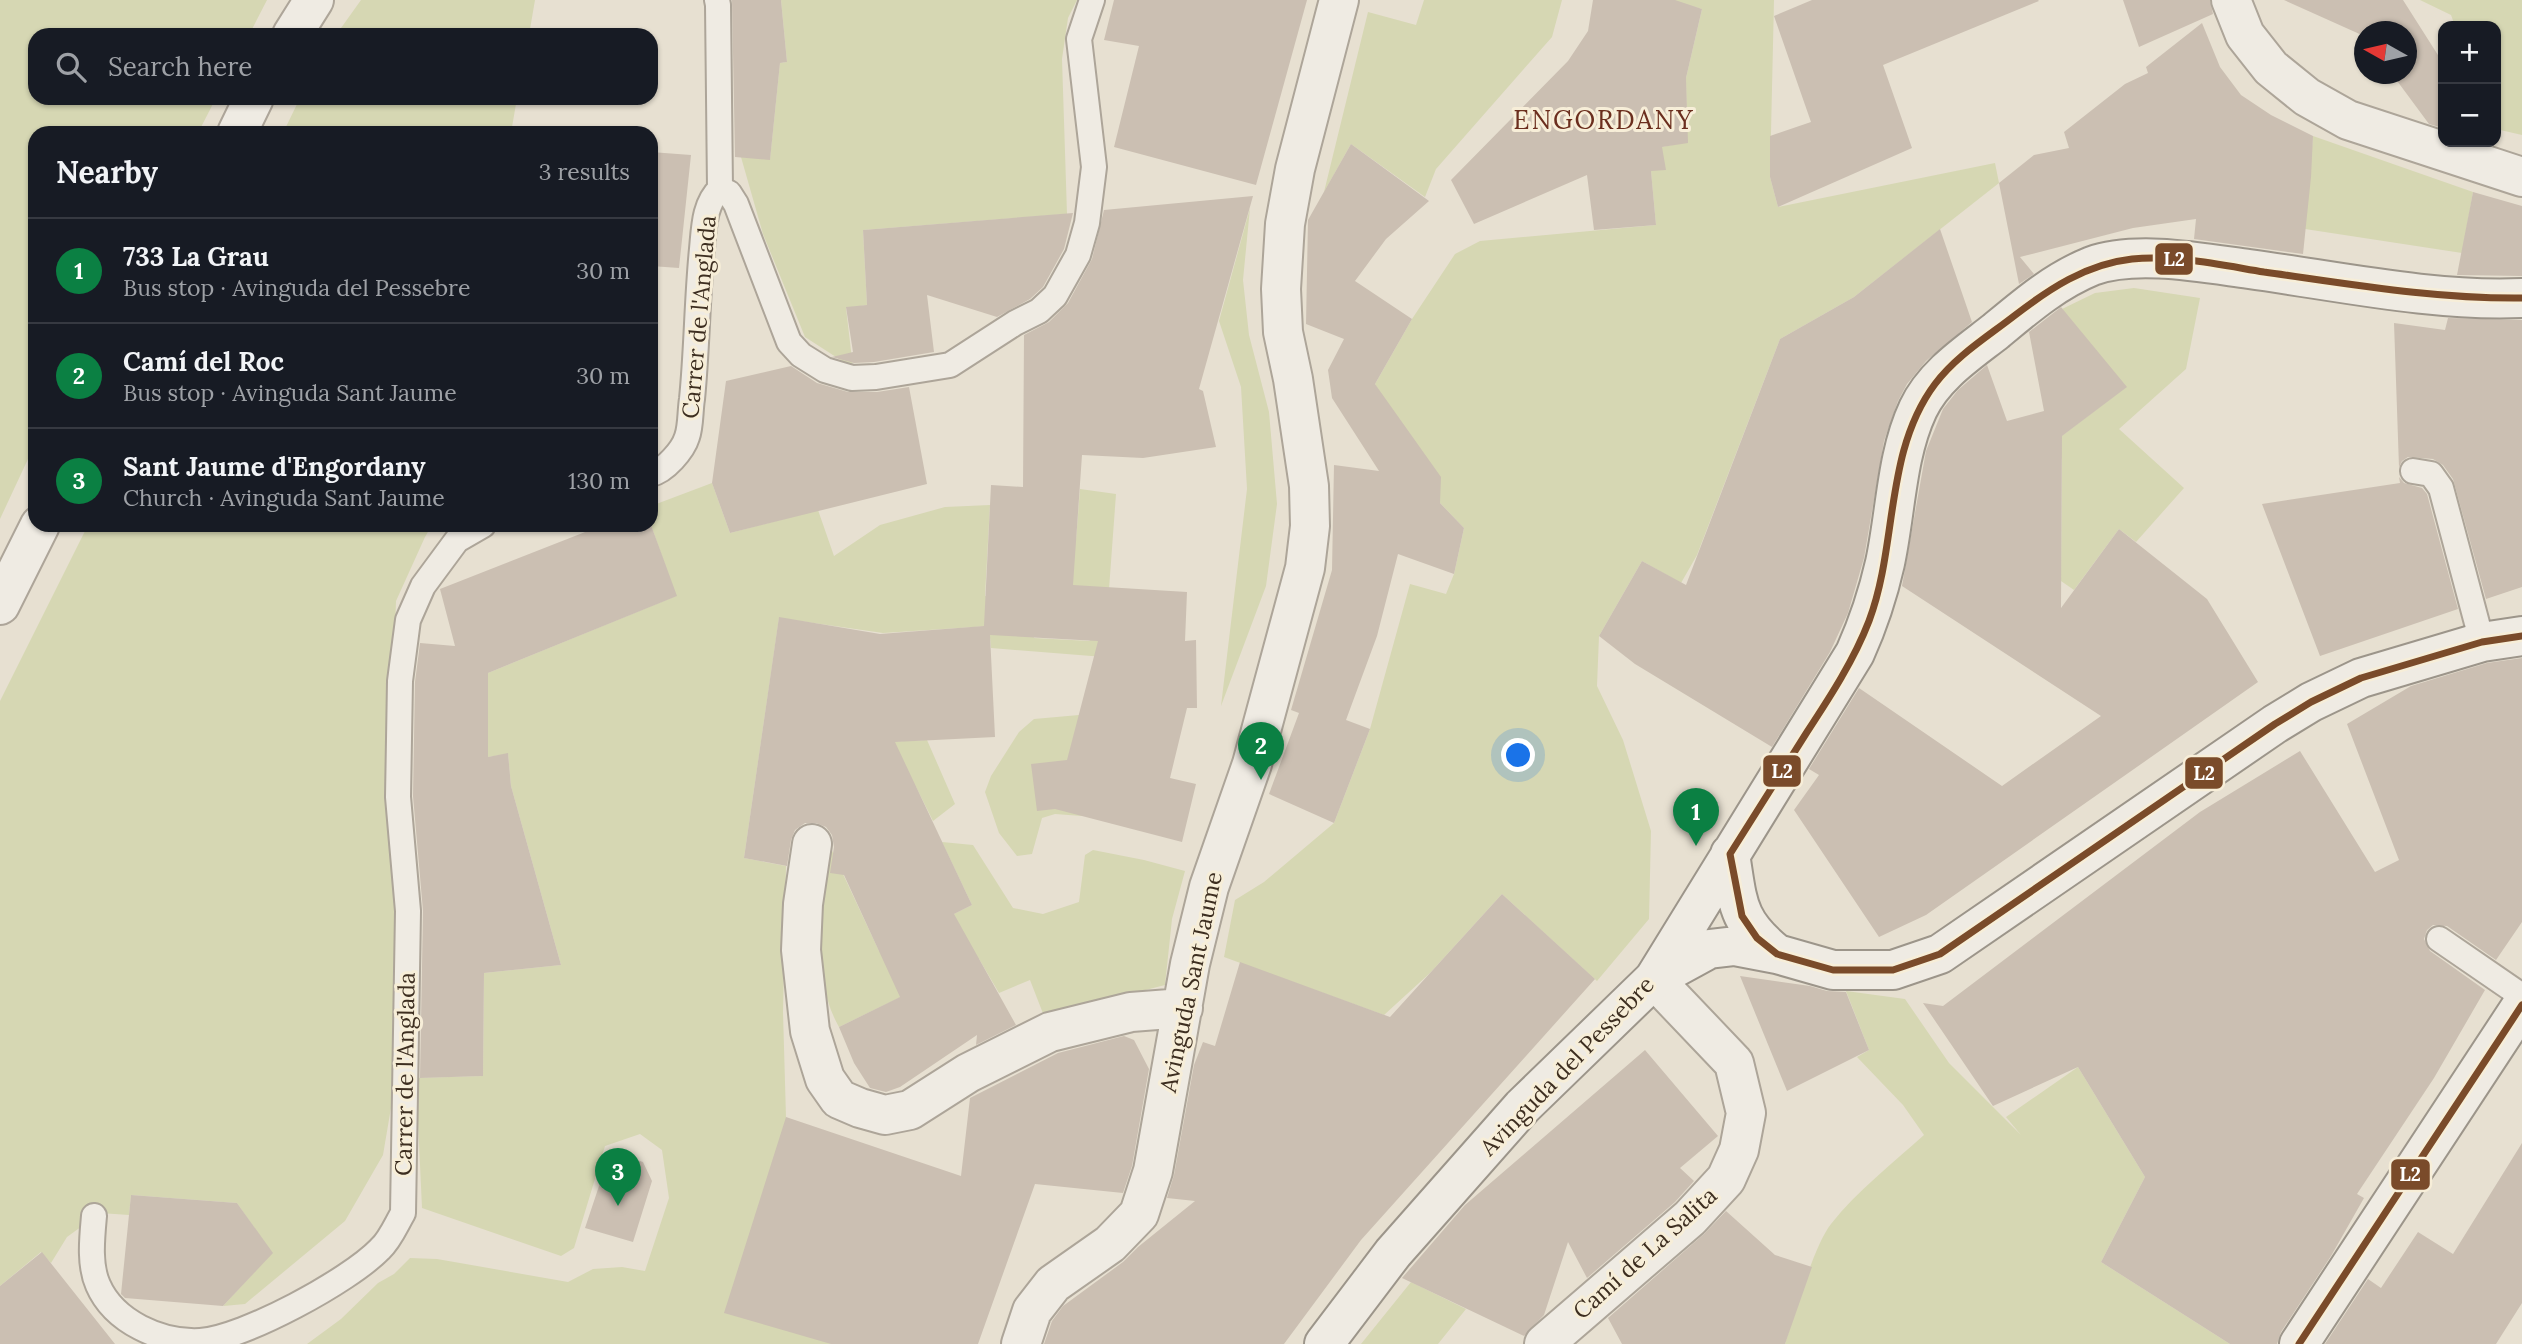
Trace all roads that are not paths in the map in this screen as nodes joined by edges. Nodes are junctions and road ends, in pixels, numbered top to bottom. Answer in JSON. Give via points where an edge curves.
{"nodes":[{"id":1,"x":314,"y":0,"type":"edge"},
{"id":2,"x":717,"y":0,"type":"edge"},
{"id":3,"x":1092,"y":0,"type":"edge"},
{"id":4,"x":1339,"y":0,"type":"edge"},
{"id":5,"x":2231,"y":0,"type":"edge"},
{"id":6,"x":296,"y":28,"type":"edge"},
{"id":7,"x":251,"y":105,"type":"edge"},
{"id":8,"x":240,"y":126,"type":"edge"},
{"id":9,"x":2522,"y":177,"type":"edge"},
{"id":10,"x":720,"y":189,"type":"junction"},
{"id":11,"x":2522,"y":298,"type":"edge"},
{"id":12,"x":658,"y":471,"type":"edge"},
{"id":13,"x":2413,"y":471,"type":"dead end"},
{"id":14,"x":36,"y":532,"type":"edge"},
{"id":15,"x":471,"y":532,"type":"edge"},
{"id":16,"x":0,"y":605,"type":"edge"},
{"id":17,"x":2522,"y":636,"type":"edge"},
{"id":18,"x":2482,"y":642,"type":"junction"},
{"id":19,"x":812,"y":844,"type":"dead end"},
{"id":20,"x":1730,"y":854,"type":"junction"},
{"id":21,"x":2439,"y":939,"type":"dead end"},
{"id":22,"x":1777,"y":954,"type":"junction"},
{"id":23,"x":1654,"y":979,"type":"junction"},
{"id":24,"x":2522,"y":996,"type":"edge"},
{"id":25,"x":2522,"y":1005,"type":"edge"},
{"id":26,"x":1183,"y":1008,"type":"junction"},
{"id":27,"x":94,"y":1216,"type":"dead end"},
{"id":28,"x":1021,"y":1344,"type":"edge"},
{"id":29,"x":1324,"y":1344,"type":"edge"},
{"id":30,"x":1544,"y":1344,"type":"edge"},
{"id":31,"x":2299,"y":1344,"type":"edge"}],
"edges":[{"from":1,"to":6,"type":"street"},
{"from":2,"to":10,"type":"lane","name":"Carrer de l'Anglada"},
{"from":3,"to":10,"type":"lane","name":"Carrer de l'Anglada","via":[[1079,39],[1094,167],[1078,256],[1055,296],[1039,311],[950,365],[852,377],[825,370],[801,355],[789,342],[736,204]]},
{"from":4,"to":26,"type":"street","name":"Avinguda Sant Jaume","via":[[1295,169],[1285,224],[1281,289],[1283,332],[1309,485],[1305,568],[1252,764],[1215,866]]},
{"from":5,"to":9,"type":"street","via":[[2245,35],[2271,68],[2307,97],[2348,120]]},
{"from":7,"to":8,"type":"street"},
{"from":10,"to":12,"type":"lane","name":"Carrer de l'Anglada","via":[[711,198],[705,221],[687,437]]},
{"from":11,"to":20,"type":"street","name":"Avinguda del Pessebre","via":[[2455,297],[2181,260],[2133,259],[2094,266],[2051,286],[1952,366],[1920,404],[1903,453],[1878,593],[1855,653]]},
{"from":13,"to":18,"type":"lane","via":[[2431,474],[2441,488]]},
{"from":14,"to":16,"type":"street"},
{"from":15,"to":27,"type":"lane","name":"Carrer de l'Anglada","via":[[457,540],[423,586],[408,620],[400,681],[398,797],[408,911],[403,1213],[381,1248],[336,1284],[234,1332],[201,1341],[142,1329],[117,1313],[97,1284],[91,1249]]},
{"from":17,"to":18,"type":"street"},
{"from":18,"to":22,"type":"street","via":[[2361,678],[2311,702],[1940,954],[1893,970],[1833,970]]},
{"from":19,"to":26,"type":"street","via":[[801,950],[810,1031],[825,1079],[839,1099],[886,1115],[910,1110],[968,1073],[1050,1032],[1131,1012]]},
{"from":20,"to":22,"type":"street","via":[[1742,916],[1757,938]]},
{"from":20,"to":23,"type":"street","name":"Avinguda del Pessebre"},
{"from":21,"to":24,"type":"lane"},
{"from":22,"to":23,"type":"street","via":[[1735,946],[1709,949]]},
{"from":23,"to":29,"type":"street","name":"Avinguda del Pessebre","via":[[1521,1107],[1393,1253]]},
{"from":23,"to":30,"type":"street","name":"Camí de La Salita","via":[[1734,1063],[1746,1113],[1739,1150],[1726,1178],[1690,1218]]},
{"from":25,"to":31,"type":"street"},
{"from":26,"to":28,"type":"street","name":"Avinguda Sant Jaume","via":[[1153,1171],[1139,1214],[1110,1244],[1053,1284],[1032,1311]]}]}
